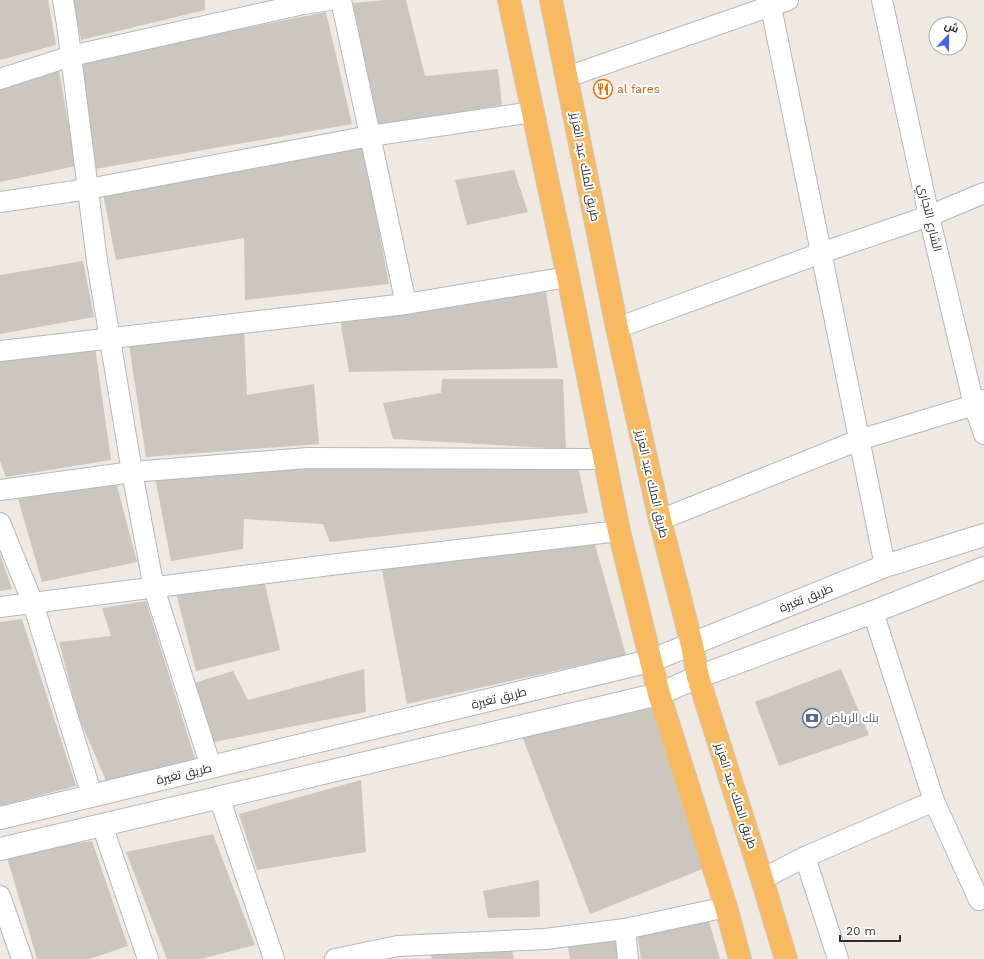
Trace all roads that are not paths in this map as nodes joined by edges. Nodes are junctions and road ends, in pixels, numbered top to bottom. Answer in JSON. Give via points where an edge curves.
{"nodes":[{"id":1,"x":63,"y":0,"type":"edge"},
{"id":2,"x":329,"y":0,"type":"edge"},
{"id":3,"x":341,"y":0,"type":"edge"},
{"id":4,"x":509,"y":0,"type":"edge"},
{"id":5,"x":551,"y":0,"type":"edge"},
{"id":6,"x":882,"y":0,"type":"edge"},
{"id":7,"x":779,"y":3,"type":"edge"},
{"id":8,"x":72,"y":56,"type":"junction"},
{"id":9,"x":567,"y":77,"type":"junction"},
{"id":10,"x":0,"y":79,"type":"edge"},
{"id":11,"x":533,"y":112,"type":"junction"},
{"id":12,"x":370,"y":136,"type":"junction"},
{"id":13,"x":88,"y":189,"type":"junction"},
{"id":14,"x":984,"y":193,"type":"edge"},
{"id":15,"x":0,"y":202,"type":"edge"},
{"id":16,"x":929,"y":216,"type":"junction"},
{"id":17,"x":821,"y":253,"type":"junction"},
{"id":18,"x":568,"y":276,"type":"junction"},
{"id":19,"x":406,"y":304,"type":"junction"},
{"id":20,"x":617,"y":328,"type":"junction"},
{"id":21,"x":110,"y":339,"type":"junction"},
{"id":22,"x":0,"y":351,"type":"edge"},
{"id":23,"x":979,"y":403,"type":"edge"},
{"id":24,"x":984,"y":434,"type":"edge"},
{"id":25,"x":859,"y":440,"type":"junction"},
{"id":26,"x":604,"y":459,"type":"junction"},
{"id":27,"x":132,"y":472,"type":"junction"},
{"id":28,"x":0,"y":490,"type":"edge"},
{"id":29,"x":660,"y":520,"type":"junction"},
{"id":30,"x":0,"y":523,"type":"edge"},
{"id":31,"x":619,"y":531,"type":"junction"},
{"id":32,"x":984,"y":535,"type":"edge"},
{"id":33,"x":886,"y":566,"type":"junction"},
{"id":34,"x":984,"y":568,"type":"edge"},
{"id":35,"x":154,"y":588,"type":"junction"},
{"id":36,"x":33,"y":603,"type":"junction"},
{"id":37,"x":0,"y":607,"type":"edge"},
{"id":38,"x":873,"y":612,"type":"junction"},
{"id":39,"x":692,"y":645,"type":"junction"},
{"id":40,"x":650,"y":661,"type":"junction"},
{"id":41,"x":698,"y":677,"type":"junction"},
{"id":42,"x":659,"y":694,"type":"junction"},
{"id":43,"x":211,"y":767,"type":"junction"},
{"id":44,"x":92,"y":796,"type":"junction"},
{"id":45,"x":219,"y":797,"type":"junction"},
{"id":46,"x":934,"y":801,"type":"junction"},
{"id":47,"x":0,"y":818,"type":"edge"},
{"id":48,"x":102,"y":825,"type":"junction"},
{"id":49,"x":0,"y":849,"type":"edge"},
{"id":50,"x":806,"y":857,"type":"junction"},
{"id":51,"x":762,"y":879,"type":"junction"},
{"id":52,"x":0,"y":896,"type":"edge"},
{"id":53,"x":984,"y":898,"type":"edge"},
{"id":54,"x":726,"y":907,"type":"junction"},
{"id":55,"x":624,"y":928,"type":"junction"},
{"id":56,"x":421,"y":952,"type":"edge"},
{"id":57,"x":22,"y":959,"type":"edge"},
{"id":58,"x":148,"y":959,"type":"edge"},
{"id":59,"x":274,"y":959,"type":"edge"},
{"id":60,"x":334,"y":959,"type":"edge"},
{"id":61,"x":628,"y":959,"type":"edge"},
{"id":62,"x":740,"y":959,"type":"edge"},
{"id":63,"x":786,"y":959,"type":"edge"},
{"id":64,"x":838,"y":959,"type":"edge"}],
"edges":[{"from":1,"to":8,"type":"street"},
{"from":2,"to":8,"type":"street"},
{"from":3,"to":12,"type":"street"},
{"from":4,"to":11,"type":"highway"},
{"from":5,"to":9,"type":"highway","name":"طريق الملك عبد العزيز"},
{"from":6,"to":16,"type":"street","name":"الشارع التجاري"},
{"from":7,"to":9,"type":"street"},
{"from":7,"to":17,"type":"street"},
{"from":8,"to":10,"type":"street"},
{"from":8,"to":13,"type":"street"},
{"from":9,"to":20,"type":"highway","name":"طريق الملك عبد العزيز"},
{"from":11,"to":12,"type":"street"},
{"from":11,"to":18,"type":"highway"},
{"from":12,"to":13,"type":"street"},
{"from":12,"to":19,"type":"street"},
{"from":13,"to":15,"type":"street"},
{"from":13,"to":21,"type":"street"},
{"from":14,"to":16,"type":"street"},
{"from":16,"to":17,"type":"street"},
{"from":16,"to":23,"type":"street","name":"الشارع التجاري"},
{"from":17,"to":20,"type":"street"},
{"from":17,"to":25,"type":"street"},
{"from":18,"to":19,"type":"street"},
{"from":18,"to":26,"type":"highway"},
{"from":19,"to":21,"type":"street"},
{"from":20,"to":29,"type":"highway","name":"طريق الملك عبد العزيز"},
{"from":21,"to":22,"type":"street"},
{"from":21,"to":27,"type":"street"},
{"from":23,"to":24,"type":"street","name":"الشارع التجاري"},
{"from":23,"to":25,"type":"street"},
{"from":25,"to":29,"type":"street"},
{"from":25,"to":33,"type":"street"},
{"from":26,"to":27,"type":"street","via":[[308,458]]},
{"from":26,"to":31,"type":"highway"},
{"from":27,"to":28,"type":"street"},
{"from":27,"to":35,"type":"street"},
{"from":29,"to":39,"type":"highway","name":"طريق الملك عبد العزيز"},
{"from":30,"to":36,"type":"street"},
{"from":31,"to":35,"type":"street"},
{"from":31,"to":40,"type":"highway"},
{"from":32,"to":33,"type":"main road","name":"طريق تغيرة"},
{"from":33,"to":39,"type":"main road","name":"طريق تغيرة"},
{"from":34,"to":38,"type":"main road"},
{"from":35,"to":36,"type":"street"},
{"from":35,"to":43,"type":"street"},
{"from":36,"to":37,"type":"street"},
{"from":36,"to":44,"type":"street"},
{"from":38,"to":41,"type":"main road"},
{"from":38,"to":46,"type":"street"},
{"from":39,"to":40,"type":"main road","name":"طريق تغيرة"},
{"from":39,"to":41,"type":"highway","name":"طريق الملك عبد العزيز"},
{"from":40,"to":42,"type":"highway"},
{"from":40,"to":43,"type":"main road","name":"طريق تغيرة"},
{"from":41,"to":42,"type":"main road"},
{"from":41,"to":51,"type":"highway","name":"طريق الملك عبد العزيز"},
{"from":42,"to":45,"type":"main road"},
{"from":42,"to":54,"type":"highway"},
{"from":43,"to":44,"type":"main road","name":"طريق تغيرة"},
{"from":44,"to":47,"type":"main road","name":"طريق تغيرة"},
{"from":45,"to":48,"type":"main road"},
{"from":45,"to":59,"type":"street"},
{"from":46,"to":50,"type":"street"},
{"from":46,"to":53,"type":"street","via":[[979,900]]},
{"from":48,"to":49,"type":"main road"},
{"from":48,"to":58,"type":"street"},
{"from":50,"to":51,"type":"street"},
{"from":50,"to":64,"type":"street"},
{"from":51,"to":63,"type":"highway","name":"طريق الملك عبد العزيز"},
{"from":52,"to":57,"type":"street"},
{"from":54,"to":55,"type":"street"},
{"from":54,"to":62,"type":"highway"},
{"from":55,"to":56,"type":"street","via":[[546,940]]},
{"from":55,"to":61,"type":"street"},
{"from":56,"to":60,"type":"street","via":[[398,946]]}]}
